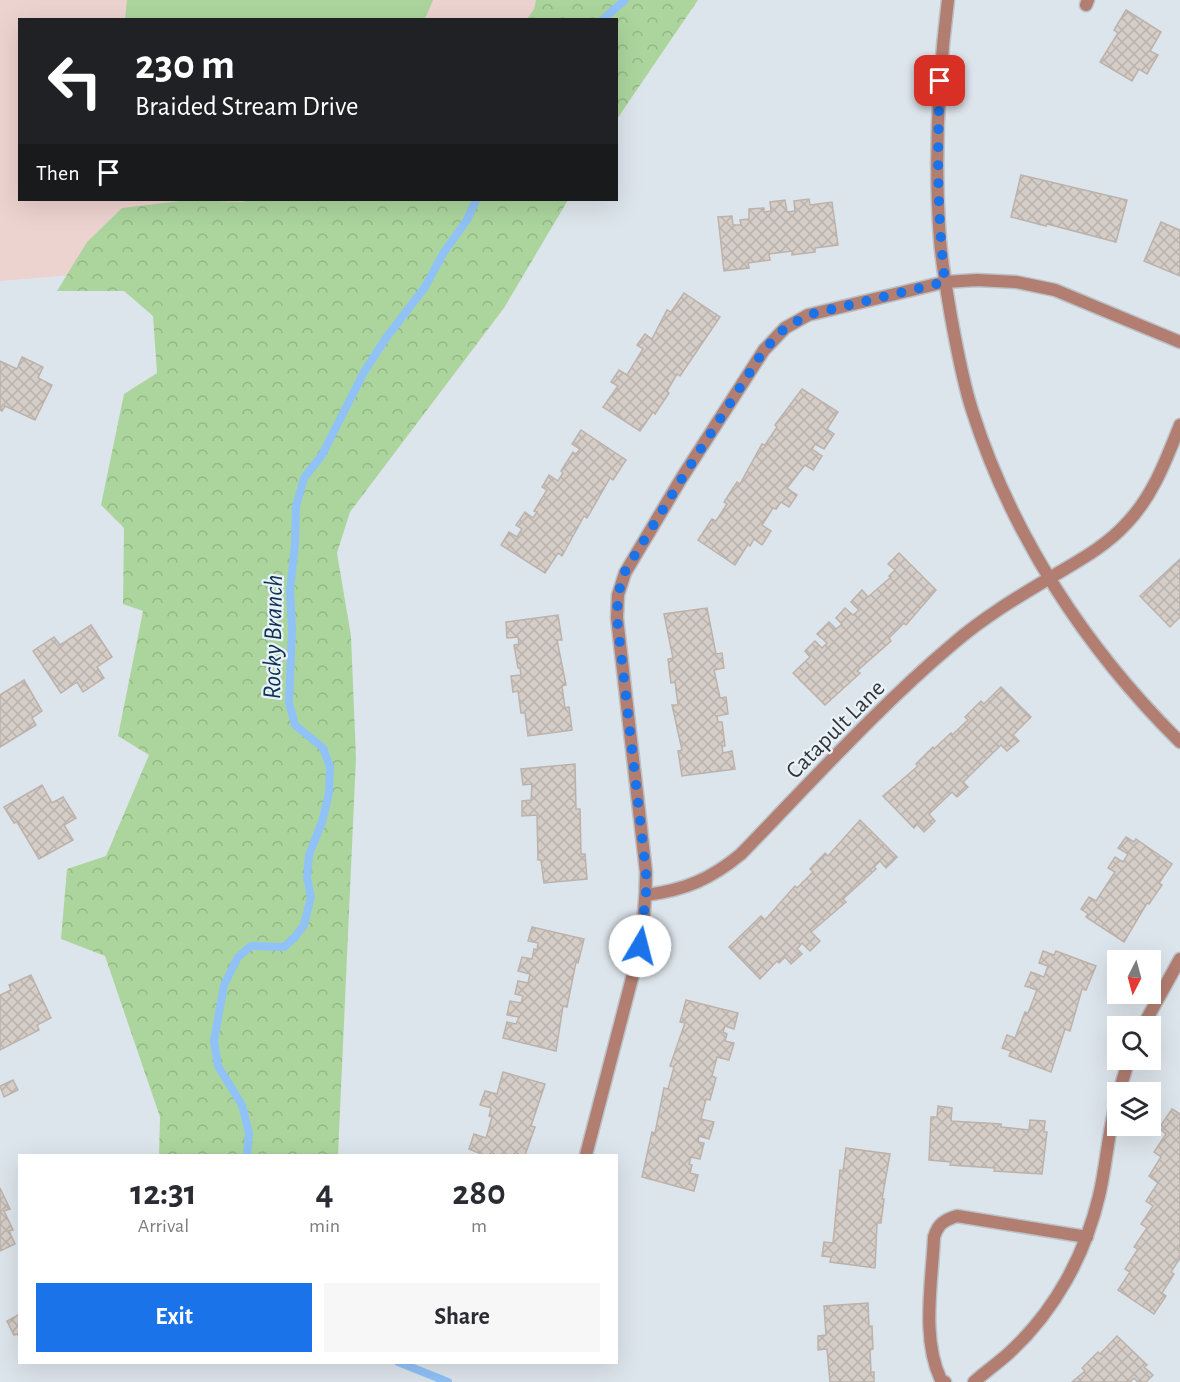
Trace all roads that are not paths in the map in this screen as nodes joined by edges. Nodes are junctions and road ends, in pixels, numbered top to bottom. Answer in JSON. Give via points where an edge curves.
{"nodes":[{"id":1,"x":948,"y":0,"type":"edge"},
{"id":2,"x":945,"y":282,"type":"junction"},
{"id":3,"x":1180,"y":342,"type":"edge"},
{"id":4,"x":1180,"y":425,"type":"edge"},
{"id":5,"x":1050,"y":578,"type":"junction"},
{"id":6,"x":1180,"y":742,"type":"edge"},
{"id":7,"x":646,"y":895,"type":"junction"},
{"id":8,"x":1180,"y":959,"type":"edge"},
{"id":9,"x":1149,"y":1016,"type":"edge"},
{"id":10,"x":1109,"y":1136,"type":"edge"},
{"id":11,"x":586,"y":1154,"type":"edge"},
{"id":12,"x":1087,"y":1237,"type":"junction"},
{"id":13,"x":945,"y":1382,"type":"edge"},
{"id":14,"x":974,"y":1382,"type":"edge"}],
"edges":[{"from":1,"to":2,"type":"street","via":[[937,145]]},
{"from":2,"to":3,"type":"street","via":[[1017,282],[1055,290]]},
{"from":2,"to":5,"type":"street","via":[[959,361],[992,468]]},
{"from":2,"to":7,"type":"street","via":[[808,315],[785,328],[764,350],[624,573],[617,618]]},
{"from":4,"to":5,"type":"street","name":"Catapult Lane","via":[[1162,470],[1126,525],[1100,549]]},
{"from":5,"to":6,"type":"street","via":[[1100,652]]},
{"from":5,"to":7,"type":"street","name":"Catapult Lane","via":[[1002,606],[955,642],[878,713],[723,869],[697,883]]},
{"from":7,"to":11,"type":"street","via":[[637,959]]},
{"from":8,"to":9,"type":"street"},
{"from":10,"to":12,"type":"street","via":[[1100,1195]]},
{"from":12,"to":13,"type":"street","via":[[957,1216],[945,1219],[937,1227],[929,1341],[934,1365]]},
{"from":12,"to":14,"type":"street","via":[[1066,1283],[1040,1320]]}]}
